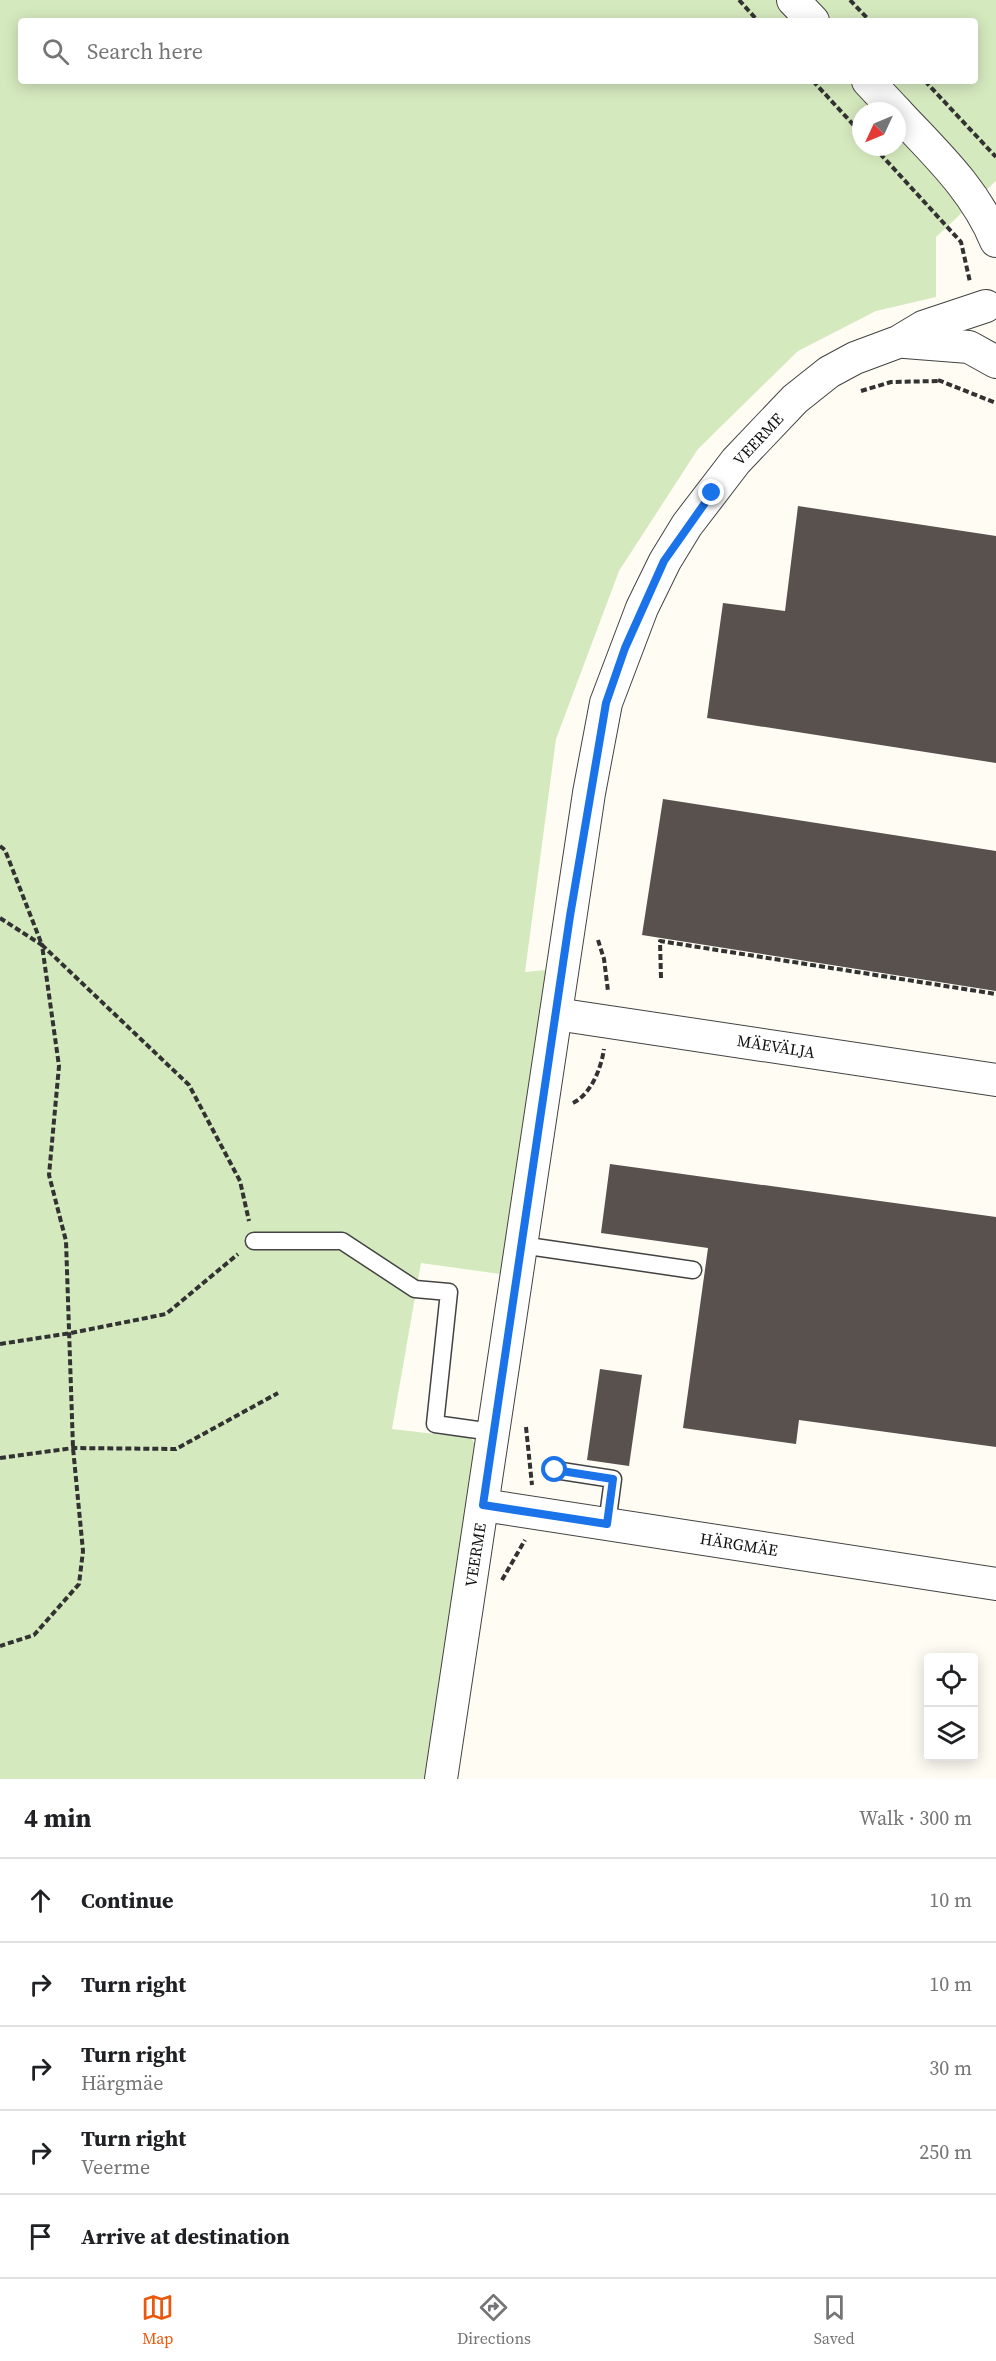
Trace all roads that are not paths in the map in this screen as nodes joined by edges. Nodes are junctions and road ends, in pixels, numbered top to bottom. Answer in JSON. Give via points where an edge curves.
{"nodes":[{"id":1,"x":793,"y":0,"type":"edge"},
{"id":2,"x":810,"y":18,"type":"edge"},
{"id":3,"x":871,"y":84,"type":"edge"},
{"id":4,"x":887,"y":102,"type":"edge"},
{"id":5,"x":906,"y":123,"type":"edge"},
{"id":6,"x":969,"y":189,"type":"junction"},
{"id":7,"x":996,"y":209,"type":"edge"},
{"id":8,"x":996,"y":241,"type":"edge"},
{"id":9,"x":982,"y":294,"type":"edge"},
{"id":10,"x":898,"y":342,"type":"junction"},
{"id":11,"x":996,"y":358,"type":"edge"},
{"id":12,"x":996,"y":362,"type":"edge"},
{"id":13,"x":556,"y":1014,"type":"junction"},
{"id":14,"x":996,"y":1080,"type":"edge"},
{"id":15,"x":254,"y":1241,"type":"road end"},
{"id":16,"x":521,"y":1245,"type":"junction"},
{"id":17,"x":693,"y":1270,"type":"dead end"},
{"id":18,"x":492,"y":1432,"type":"junction"},
{"id":19,"x":555,"y":1470,"type":"dead end"},
{"id":20,"x":483,"y":1505,"type":"junction"},
{"id":21,"x":607,"y":1524,"type":"junction"},
{"id":22,"x":996,"y":1584,"type":"edge"},
{"id":23,"x":441,"y":1779,"type":"edge"}],
"edges":[{"from":1,"to":2,"type":"street"},
{"from":3,"to":4,"type":"street"},
{"from":5,"to":6,"type":"street"},
{"from":6,"to":7,"type":"street"},
{"from":6,"to":8,"type":"street"},
{"from":9,"to":10,"type":"street"},
{"from":9,"to":11,"type":"street","via":[[985,332]]},
{"from":10,"to":12,"type":"street","via":[[969,347]]},
{"from":10,"to":13,"type":"street","name":"VEERME","via":[[855,358],[795,399],[736,461],[664,561],[633,628],[606,703]]},
{"from":13,"to":14,"type":"street","name":"MÄEVÄLJA"},
{"from":13,"to":16,"type":"street","name":"VEERME"},
{"from":15,"to":18,"type":"lane","via":[[342,1241],[415,1289],[449,1292],[435,1424]]},
{"from":16,"to":17,"type":"lane"},
{"from":16,"to":18,"type":"street","name":"VEERME"},
{"from":18,"to":20,"type":"street","name":"VEERME"},
{"from":19,"to":21,"type":"lane","via":[[613,1479]]},
{"from":20,"to":21,"type":"street","name":"HÄRGMÄE"},
{"from":20,"to":23,"type":"street","name":"VEERME"},
{"from":21,"to":22,"type":"street","name":"HÄRGMÄE"}]}
